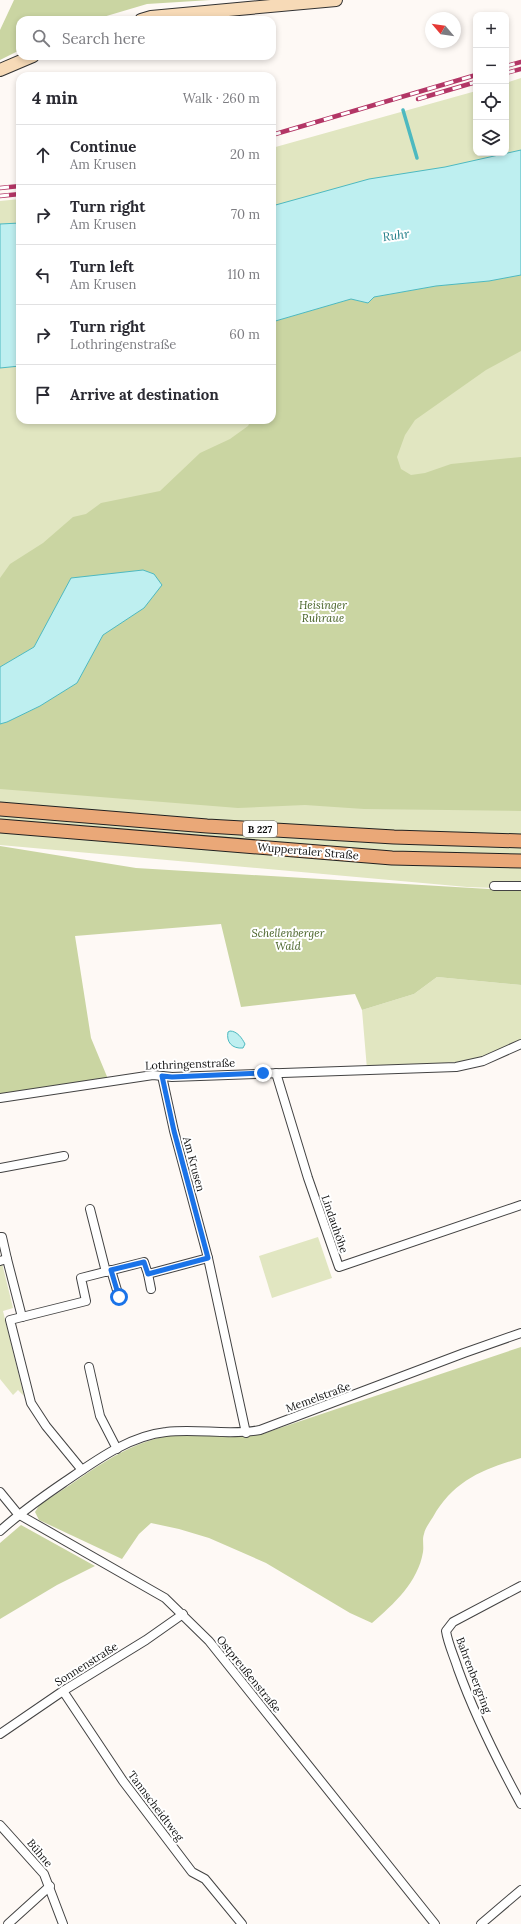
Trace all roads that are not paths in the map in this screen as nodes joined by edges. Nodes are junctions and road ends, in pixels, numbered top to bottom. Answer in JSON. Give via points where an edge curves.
{"nodes":[{"id":1,"x":336,"y":0,"type":"edge"},
{"id":2,"x":305,"y":2,"type":"edge"},
{"id":3,"x":170,"y":16,"type":"edge"},
{"id":4,"x":23,"y":60,"type":"edge"},
{"id":5,"x":0,"y":70,"type":"edge"},
{"id":6,"x":0,"y":809,"type":"edge"},
{"id":7,"x":0,"y":826,"type":"edge"},
{"id":8,"x":521,"y":841,"type":"edge"},
{"id":9,"x":521,"y":861,"type":"edge"},
{"id":10,"x":494,"y":886,"type":"dead end"},
{"id":11,"x":521,"y":886,"type":"edge"},
{"id":12,"x":521,"y":1044,"type":"edge"},
{"id":13,"x":276,"y":1073,"type":"junction"},
{"id":14,"x":162,"y":1076,"type":"junction"},
{"id":15,"x":0,"y":1098,"type":"edge"},
{"id":16,"x":64,"y":1156,"type":"dead end"},
{"id":17,"x":0,"y":1168,"type":"edge"},
{"id":18,"x":521,"y":1205,"type":"edge"},
{"id":19,"x":90,"y":1208,"type":"dead end"},
{"id":20,"x":0,"y":1237,"type":"edge"},
{"id":21,"x":208,"y":1258,"type":"junction"},
{"id":22,"x":4,"y":1260,"type":"edge"},
{"id":23,"x":108,"y":1271,"type":"junction"},
{"id":24,"x":148,"y":1274,"type":"junction"},
{"id":25,"x":151,"y":1289,"type":"dead end"},
{"id":26,"x":119,"y":1297,"type":"dead end"},
{"id":27,"x":22,"y":1317,"type":"junction"},
{"id":28,"x":521,"y":1333,"type":"edge"},
{"id":29,"x":89,"y":1367,"type":"dead end"},
{"id":30,"x":246,"y":1433,"type":"junction"},
{"id":31,"x":117,"y":1449,"type":"junction"},
{"id":32,"x":82,"y":1470,"type":"junction"},
{"id":33,"x":0,"y":1492,"type":"edge"},
{"id":34,"x":18,"y":1514,"type":"junction"},
{"id":35,"x":0,"y":1531,"type":"edge"},
{"id":36,"x":521,"y":1586,"type":"edge"},
{"id":37,"x":183,"y":1614,"type":"junction"},
{"id":38,"x":63,"y":1692,"type":"junction"},
{"id":39,"x":0,"y":1734,"type":"edge"},
{"id":40,"x":521,"y":1804,"type":"edge"},
{"id":41,"x":0,"y":1825,"type":"edge"},
{"id":42,"x":50,"y":1886,"type":"junction"},
{"id":43,"x":521,"y":1890,"type":"edge"},
{"id":44,"x":8,"y":1924,"type":"edge"},
{"id":45,"x":63,"y":1924,"type":"edge"},
{"id":46,"x":242,"y":1924,"type":"edge"},
{"id":47,"x":435,"y":1924,"type":"edge"},
{"id":48,"x":481,"y":1924,"type":"edge"}],
"edges":[{"from":1,"to":2,"type":"main road"},
{"from":2,"to":3,"type":"main road"},
{"from":4,"to":5,"type":"main road"},
{"from":6,"to":8,"type":"main road","name":"Wuppertaler Straße","number":"B 227","via":[[207,826],[394,837]]},
{"from":7,"to":9,"type":"main road","name":"Wuppertaler Straße","number":"B 227","via":[[392,858]]},
{"from":10,"to":11,"type":"street"},
{"from":12,"to":13,"type":"street","name":"Lothringenstraße","via":[[484,1060],[456,1067]]},
{"from":13,"to":14,"type":"street","name":"Lothringenstraße"},
{"from":13,"to":18,"type":"street","name":"Lindauhöhe","via":[[339,1267]]},
{"from":14,"to":15,"type":"street","name":"Lothringenstraße","via":[[147,1075]]},
{"from":14,"to":21,"type":"street","name":"Am Krusen"},
{"from":16,"to":17,"type":"street"},
{"from":19,"to":23,"type":"street"},
{"from":20,"to":22,"type":"street"},
{"from":21,"to":24,"type":"street"},
{"from":21,"to":30,"type":"street","name":"Am Krusen"},
{"from":22,"to":27,"type":"street"},
{"from":23,"to":24,"type":"street","via":[[144,1262]]},
{"from":23,"to":26,"type":"street"},
{"from":23,"to":27,"type":"street","via":[[81,1278],[86,1301]]},
{"from":24,"to":25,"type":"street"},
{"from":27,"to":32,"type":"street","via":[[10,1320],[31,1403]]},
{"from":28,"to":30,"type":"street","name":"Memelstraße"},
{"from":29,"to":31,"type":"street","via":[[100,1416]]},
{"from":30,"to":31,"type":"street","name":"Memelstraße","via":[[191,1430],[163,1432],[132,1441]]},
{"from":31,"to":32,"type":"street","name":"Memelstraße"},
{"from":32,"to":34,"type":"street","name":"Memelstraße"},
{"from":33,"to":34,"type":"street","name":"Ostpreußenstraße"},
{"from":34,"to":35,"type":"street","name":"Memelstraße"},
{"from":34,"to":37,"type":"street","name":"Ostpreußenstraße","via":[[158,1593]]},
{"from":36,"to":40,"type":"street","name":"Bahrenbergring","via":[[453,1622],[446,1631],[477,1717]]},
{"from":37,"to":38,"type":"street","name":"Sonnenstraße"},
{"from":37,"to":47,"type":"street","name":"Ostpreußenstraße","via":[[209,1641]]},
{"from":38,"to":39,"type":"street","name":"Sonnenstraße"},
{"from":38,"to":46,"type":"street","name":"Tannscheidtweg","via":[[123,1781],[192,1872],[205,1879]]},
{"from":41,"to":42,"type":"street","name":"Bühne","via":[[44,1874]]},
{"from":42,"to":44,"type":"street"},
{"from":42,"to":45,"type":"street","name":"Bühne"},
{"from":43,"to":48,"type":"street"}]}
